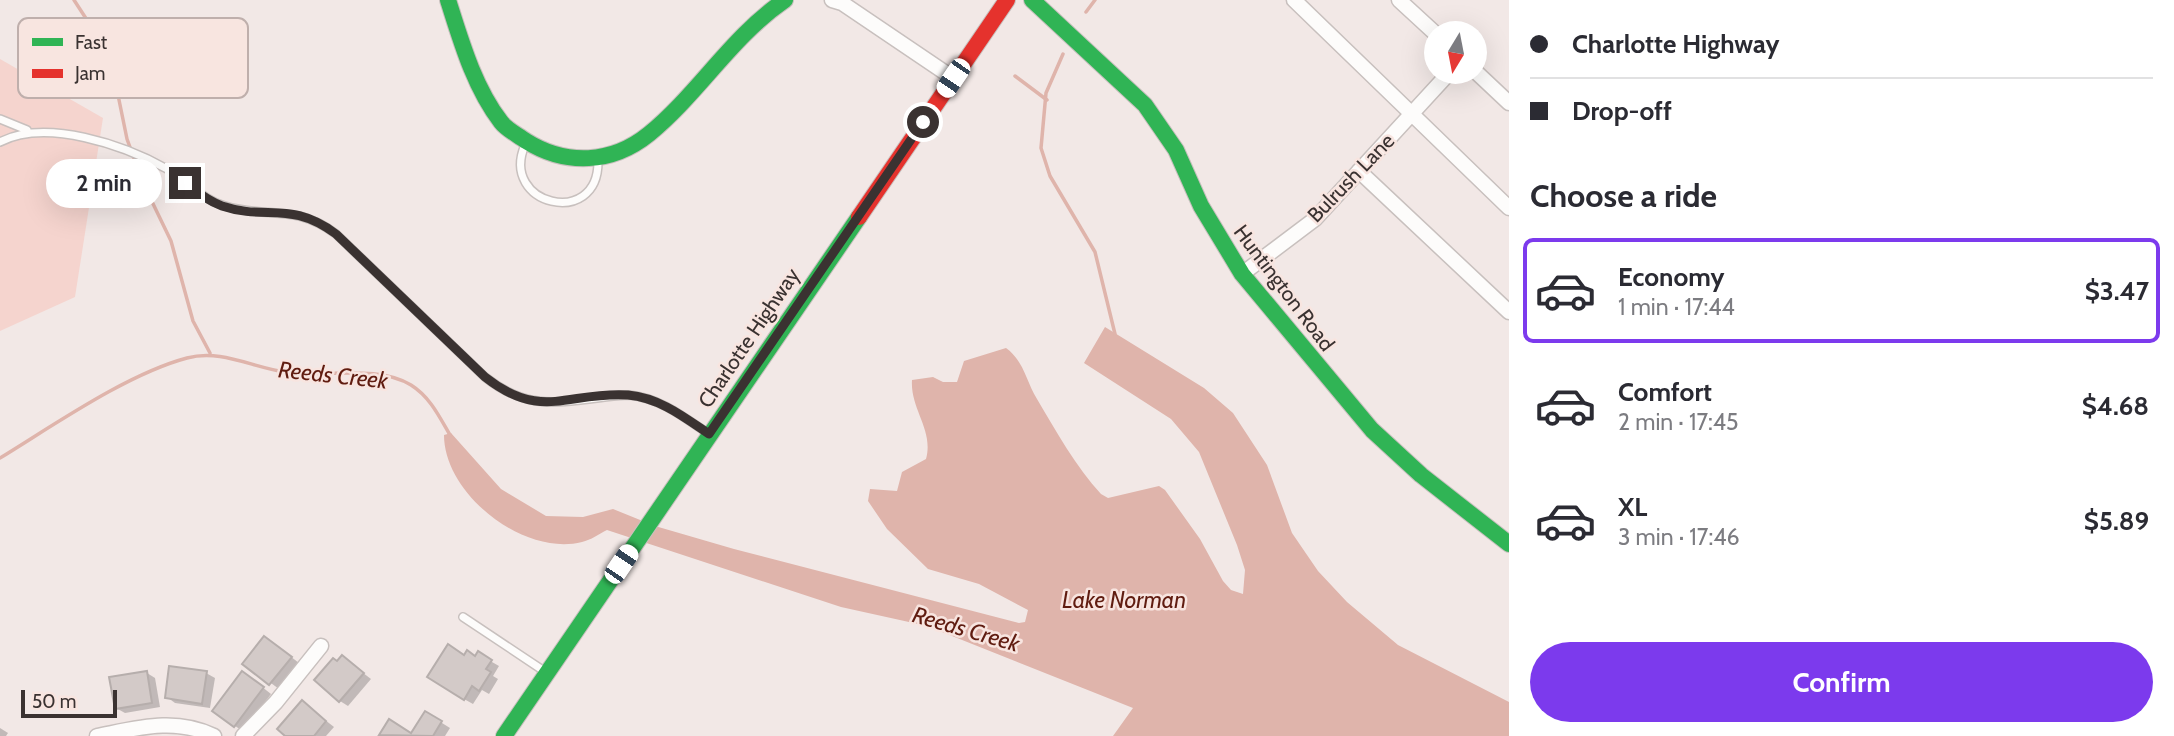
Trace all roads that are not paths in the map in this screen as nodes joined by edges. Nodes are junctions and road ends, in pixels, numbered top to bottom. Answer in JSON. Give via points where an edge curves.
{"nodes":[{"id":1,"x":448,"y":0,"type":"edge"},
{"id":2,"x":785,"y":0,"type":"edge"},
{"id":3,"x":1007,"y":0,"type":"edge"},
{"id":4,"x":1032,"y":0,"type":"edge"},
{"id":5,"x":1294,"y":0,"type":"edge"},
{"id":6,"x":1399,"y":0,"type":"edge"},
{"id":7,"x":838,"y":1,"type":"edge"},
{"id":8,"x":1424,"y":23,"type":"edge"},
{"id":9,"x":953,"y":78,"type":"junction"},
{"id":10,"x":1488,"y":83,"type":"edge"},
{"id":11,"x":1439,"y":84,"type":"edge"},
{"id":12,"x":1509,"y":103,"type":"edge"},
{"id":13,"x":1411,"y":114,"type":"junction"},
{"id":14,"x":0,"y":119,"type":"edge"},
{"id":15,"x":28,"y":131,"type":"junction"},
{"id":16,"x":0,"y":142,"type":"edge"},
{"id":17,"x":527,"y":142,"type":"junction"},
{"id":18,"x":598,"y":158,"type":"junction"},
{"id":19,"x":1359,"y":171,"type":"junction"},
{"id":20,"x":1509,"y":208,"type":"edge"},
{"id":21,"x":1242,"y":274,"type":"junction"},
{"id":22,"x":1509,"y":312,"type":"edge"},
{"id":23,"x":709,"y":434,"type":"junction"},
{"id":24,"x":1509,"y":544,"type":"edge"},
{"id":25,"x":463,"y":617,"type":"dead end"},
{"id":26,"x":320,"y":646,"type":"dead end"},
{"id":27,"x":547,"y":673,"type":"junction"},
{"id":28,"x":97,"y":736,"type":"edge"},
{"id":29,"x":214,"y":736,"type":"edge"},
{"id":30,"x":243,"y":736,"type":"edge"},
{"id":31,"x":505,"y":736,"type":"edge"}],
"edges":[{"from":1,"to":17,"type":"street","via":[[464,55],[502,124]]},
{"from":2,"to":18,"type":"street","via":[[767,10],[729,47],[649,134],[619,154]]},
{"from":3,"to":9,"type":"street","name":"Charlotte Highway"},
{"from":4,"to":21,"type":"street","name":"Huntington Road","via":[[1145,104],[1176,150],[1208,218]]},
{"from":5,"to":13,"type":"street"},
{"from":6,"to":8,"type":"street"},
{"from":7,"to":9,"type":"street"},
{"from":9,"to":23,"type":"street","name":"Charlotte Highway"},
{"from":10,"to":12,"type":"street"},
{"from":11,"to":13,"type":"street","name":"Bulrush Lane"},
{"from":13,"to":19,"type":"street","name":"Bulrush Lane"},
{"from":13,"to":20,"type":"street"},
{"from":14,"to":15,"type":"lane"},
{"from":15,"to":16,"type":"lane"},
{"from":15,"to":23,"type":"lane","via":[[115,145],[169,170],[223,206],[298,213],[318,221],[505,393],[557,403],[626,395],[652,400]]},
{"from":17,"to":18,"type":"street","via":[[578,162]]},
{"from":17,"to":18,"type":"lane","via":[[519,165],[522,178],[534,193],[550,201],[564,203],[586,195],[596,182]]},
{"from":19,"to":21,"type":"street","name":"Bulrush Lane","via":[[1315,219]]},
{"from":19,"to":22,"type":"street"},
{"from":21,"to":24,"type":"street","name":"Huntington Road","via":[[1372,430]]},
{"from":23,"to":27,"type":"street","name":"Charlotte Highway"},
{"from":25,"to":27,"type":"lane"},
{"from":26,"to":30,"type":"street"},
{"from":27,"to":31,"type":"street","name":"Charlotte Highway"},
{"from":28,"to":29,"type":"street","via":[[155,724],[182,725]]}]}
